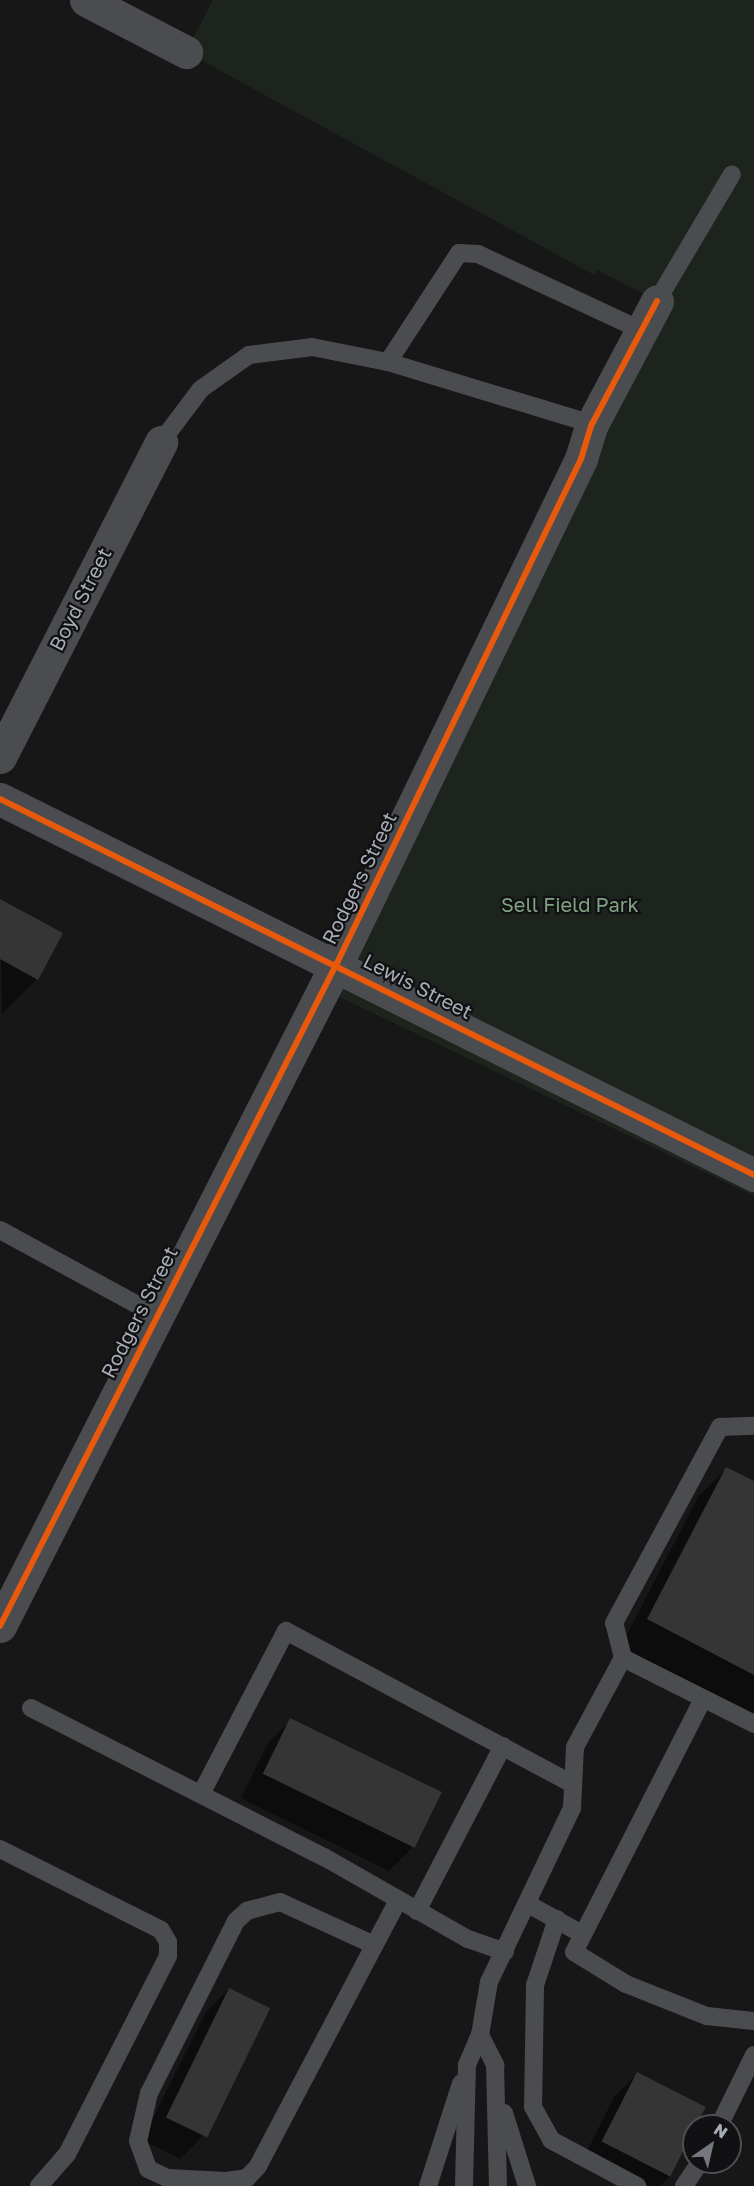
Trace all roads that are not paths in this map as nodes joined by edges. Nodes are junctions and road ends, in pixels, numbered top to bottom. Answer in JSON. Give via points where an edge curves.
{"nodes":[{"id":1,"x":86,"y":0,"type":"edge"},
{"id":2,"x":186,"y":52,"type":"dead end"},
{"id":3,"x":732,"y":174,"type":"dead end"},
{"id":4,"x":657,"y":301,"type":"joint"},
{"id":5,"x":642,"y":330,"type":"junction"},
{"id":6,"x":388,"y":362,"type":"junction"},
{"id":7,"x":592,"y":424,"type":"junction"},
{"id":8,"x":160,"y":442,"type":"joint"},
{"id":9,"x":0,"y":756,"type":"edge"},
{"id":10,"x":0,"y":799,"type":"edge"},
{"id":11,"x":337,"y":963,"type":"junction"},
{"id":12,"x":754,"y":1175,"type":"edge"},
{"id":13,"x":0,"y":1230,"type":"edge"},
{"id":14,"x":156,"y":1315,"type":"junction"},
{"id":15,"x":754,"y":1426,"type":"edge"},
{"id":16,"x":0,"y":1626,"type":"edge"},
{"id":17,"x":622,"y":1658,"type":"junction"},
{"id":18,"x":703,"y":1699,"type":"junction"},
{"id":19,"x":31,"y":1708,"type":"dead end"},
{"id":20,"x":754,"y":1724,"type":"edge"},
{"id":21,"x":503,"y":1746,"type":"junction"},
{"id":22,"x":573,"y":1784,"type":"junction"},
{"id":23,"x":201,"y":1794,"type":"junction"},
{"id":24,"x":0,"y":1849,"type":"edge"},
{"id":25,"x":398,"y":1900,"type":"junction"},
{"id":26,"x":528,"y":1904,"type":"junction"},
{"id":27,"x":417,"y":1911,"type":"junction"},
{"id":28,"x":556,"y":1919,"type":"junction"},
{"id":29,"x":582,"y":1934,"type":"junction"},
{"id":30,"x":374,"y":1945,"type":"junction"},
{"id":31,"x":505,"y":1952,"type":"junction"},
{"id":32,"x":754,"y":2021,"type":"edge"},
{"id":33,"x":480,"y":2035,"type":"junction"},
{"id":34,"x":754,"y":2055,"type":"edge"},
{"id":35,"x":467,"y":2065,"type":"junction"},
{"id":36,"x":495,"y":2065,"type":"junction"},
{"id":37,"x":725,"y":2114,"type":"edge"},
{"id":38,"x":39,"y":2186,"type":"edge"},
{"id":39,"x":428,"y":2186,"type":"edge"},
{"id":40,"x":464,"y":2186,"type":"edge"},
{"id":41,"x":498,"y":2186,"type":"edge"},
{"id":42,"x":527,"y":2186,"type":"edge"},
{"id":43,"x":637,"y":2186,"type":"edge"}],
"edges":[{"from":1,"to":2,"type":"street"},
{"from":3,"to":4,"type":"lane"},
{"from":4,"to":5,"type":"street","name":"Rodgers Street"},
{"from":5,"to":6,"type":"lane","via":[[478,254],[459,253]]},
{"from":5,"to":7,"type":"street","name":"Rodgers Street"},
{"from":6,"to":7,"type":"lane"},
{"from":6,"to":8,"type":"lane","via":[[312,347],[249,356],[201,389]]},
{"from":7,"to":11,"type":"street","name":"Rodgers Street","via":[[581,459]]},
{"from":8,"to":9,"type":"street","name":"Boyd Street"},
{"from":10,"to":11,"type":"street","name":"Lewis Street"},
{"from":11,"to":12,"type":"street","name":"Lewis Street"},
{"from":11,"to":14,"type":"street","name":"Rodgers Street"},
{"from":13,"to":14,"type":"lane"},
{"from":14,"to":16,"type":"street","name":"Rodgers Street"},
{"from":15,"to":17,"type":"lane","via":[[720,1427],[614,1623]]},
{"from":17,"to":18,"type":"lane"},
{"from":17,"to":22,"type":"lane","via":[[575,1747]]},
{"from":18,"to":20,"type":"lane"},
{"from":18,"to":29,"type":"lane"},
{"from":19,"to":23,"type":"lane"},
{"from":21,"to":22,"type":"lane"},
{"from":21,"to":23,"type":"lane","via":[[286,1631]]},
{"from":21,"to":27,"type":"lane"},
{"from":22,"to":26,"type":"lane","via":[[572,1808]]},
{"from":23,"to":25,"type":"lane"},
{"from":24,"to":38,"type":"lane","via":[[161,1930],[168,1942],[168,1956],[67,2154]]},
{"from":25,"to":27,"type":"lane"},
{"from":25,"to":30,"type":"lane"},
{"from":26,"to":28,"type":"lane"},
{"from":26,"to":31,"type":"lane"},
{"from":27,"to":31,"type":"lane"},
{"from":28,"to":29,"type":"lane"},
{"from":28,"to":43,"type":"lane","via":[[535,1985],[533,2107],[551,2140]]},
{"from":29,"to":32,"type":"lane","via":[[574,1952],[626,1984],[707,2016]]},
{"from":30,"to":30,"type":"lane","via":[[280,1902],[247,1911],[236,1921],[148,2093],[138,2142],[148,2169],[167,2178],[248,2178]]},
{"from":31,"to":33,"type":"lane","via":[[489,1982]]},
{"from":33,"to":35,"type":"lane"},
{"from":33,"to":36,"type":"lane"},
{"from":34,"to":37,"type":"lane"},
{"from":35,"to":39,"type":"lane"},
{"from":35,"to":40,"type":"lane"},
{"from":36,"to":41,"type":"lane"},
{"from":36,"to":42,"type":"lane","via":[[510,2142]]}]}
